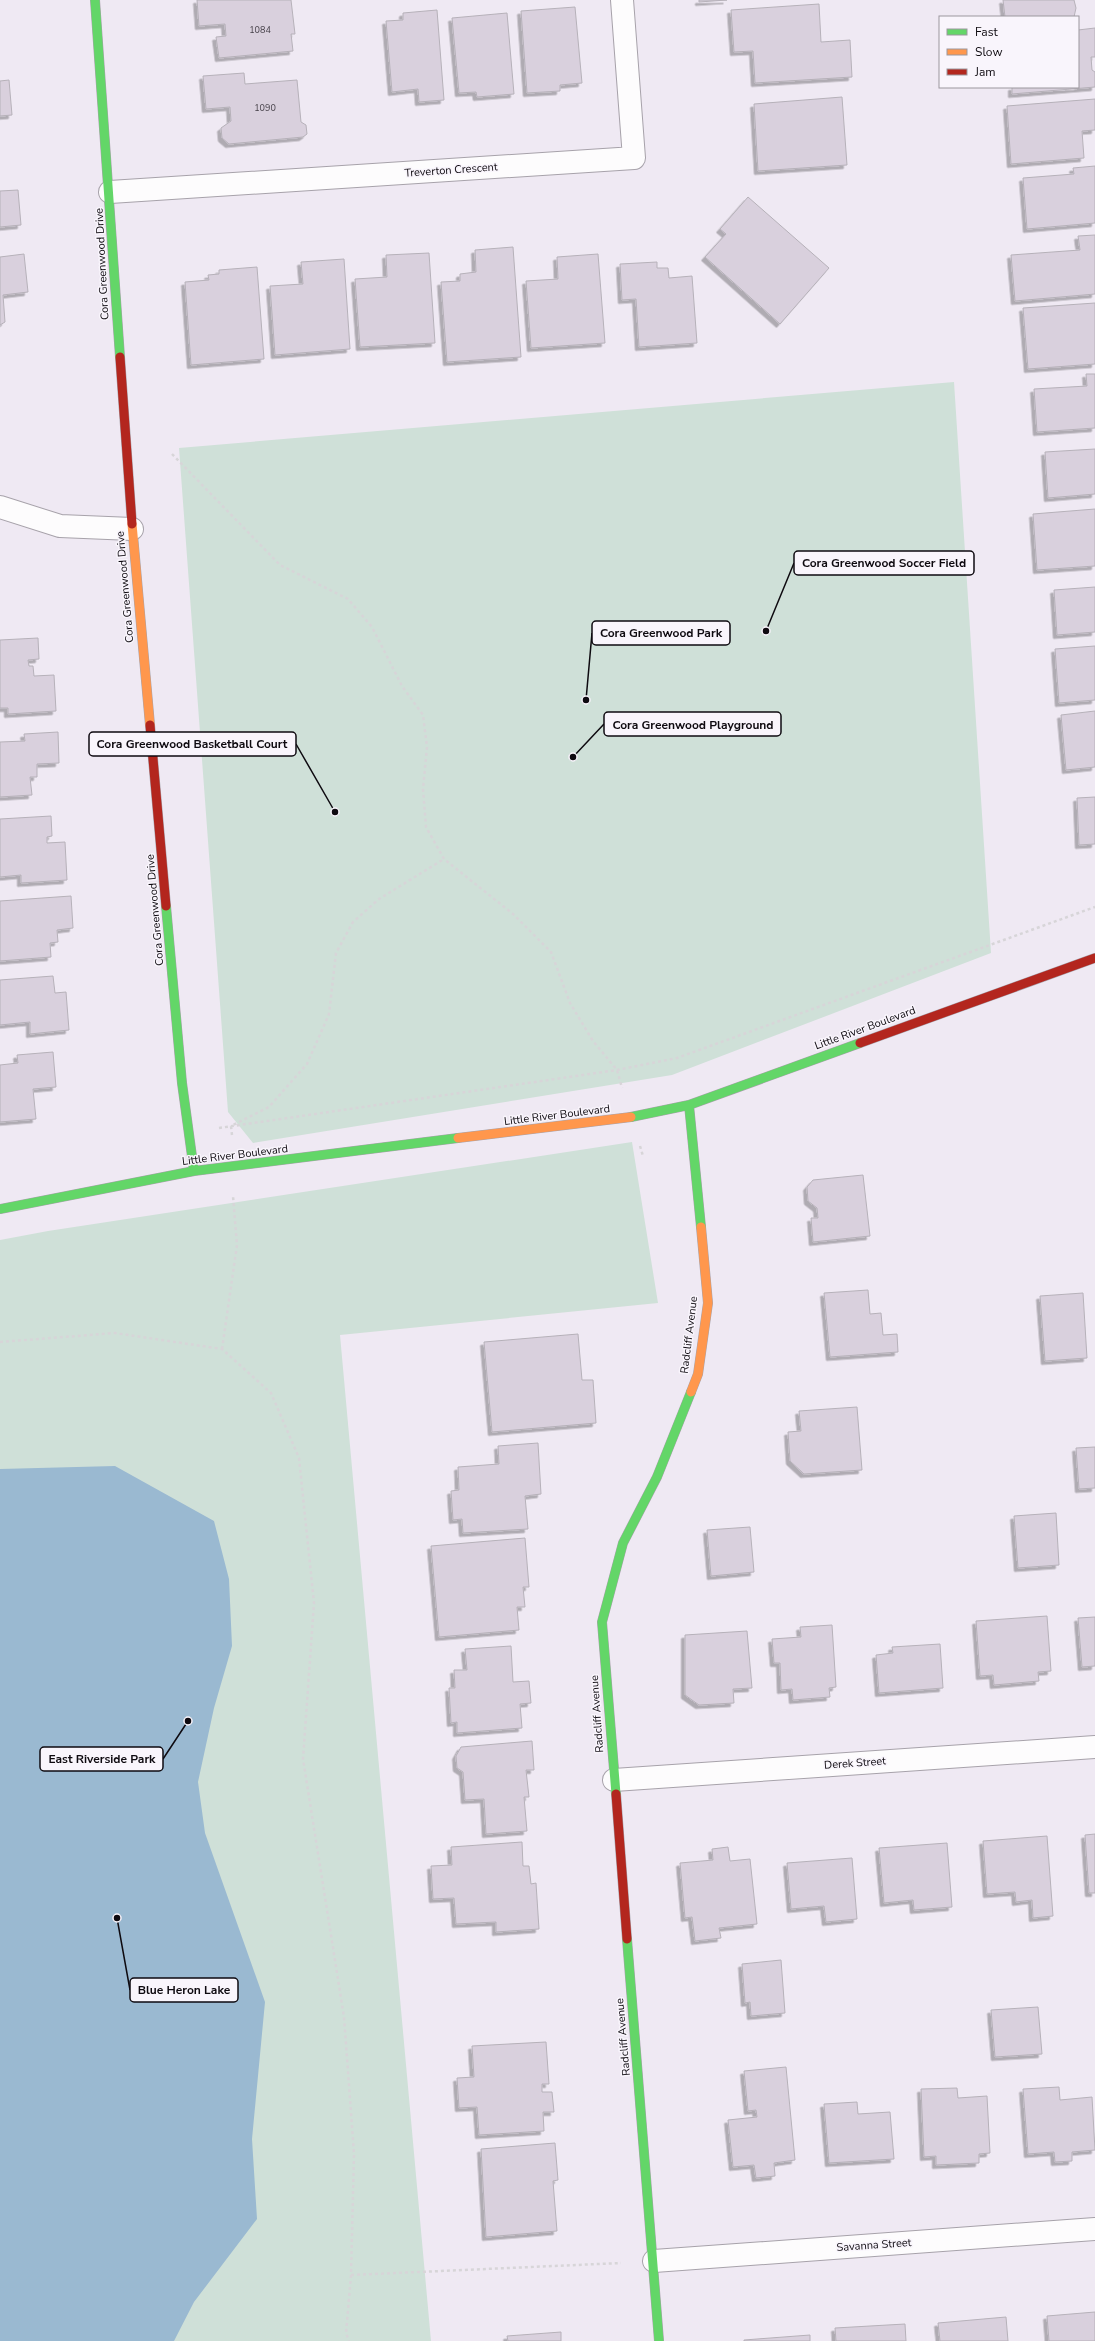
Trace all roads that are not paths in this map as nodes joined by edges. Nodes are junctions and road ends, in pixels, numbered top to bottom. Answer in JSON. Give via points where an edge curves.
{"nodes":[{"id":1,"x":95,"y":0,"type":"edge"},
{"id":2,"x":622,"y":0,"type":"edge"},
{"id":3,"x":110,"y":192,"type":"junction"},
{"id":4,"x":0,"y":507,"type":"edge"},
{"id":5,"x":132,"y":530,"type":"junction"},
{"id":6,"x":1095,"y":958,"type":"edge"},
{"id":7,"x":689,"y":1105,"type":"junction"},
{"id":8,"x":194,"y":1171,"type":"junction"},
{"id":9,"x":0,"y":1209,"type":"edge"},
{"id":10,"x":1095,"y":1746,"type":"edge"},
{"id":11,"x":614,"y":1780,"type":"junction"},
{"id":12,"x":1095,"y":2229,"type":"edge"},
{"id":13,"x":654,"y":2261,"type":"junction"},
{"id":14,"x":659,"y":2341,"type":"edge"}],
"edges":[{"from":1,"to":3,"type":"street","name":"Cora Greenwood Drive"},
{"from":2,"to":3,"type":"street","name":"Treverton Crescent","via":[[634,158]]},
{"from":3,"to":5,"type":"street","name":"Cora Greenwood Drive"},
{"from":4,"to":5,"type":"street","via":[[60,526]]},
{"from":5,"to":8,"type":"street","name":"Cora Greenwood Drive"},
{"from":6,"to":7,"type":"street","name":"Little River Boulevard"},
{"from":7,"to":8,"type":"street","name":"Little River Boulevard","via":[[624,1118]]},
{"from":7,"to":11,"type":"street","name":"Radcliff Avenue","via":[[708,1303],[698,1374],[657,1477],[623,1543],[602,1622]]},
{"from":8,"to":9,"type":"street","name":"Little River Boulevard"},
{"from":10,"to":11,"type":"street","name":"Derek Street"},
{"from":11,"to":13,"type":"street","name":"Radcliff Avenue"},
{"from":12,"to":13,"type":"street","name":"Savanna Street"},
{"from":13,"to":14,"type":"street","name":"Radcliff Avenue"}]}
